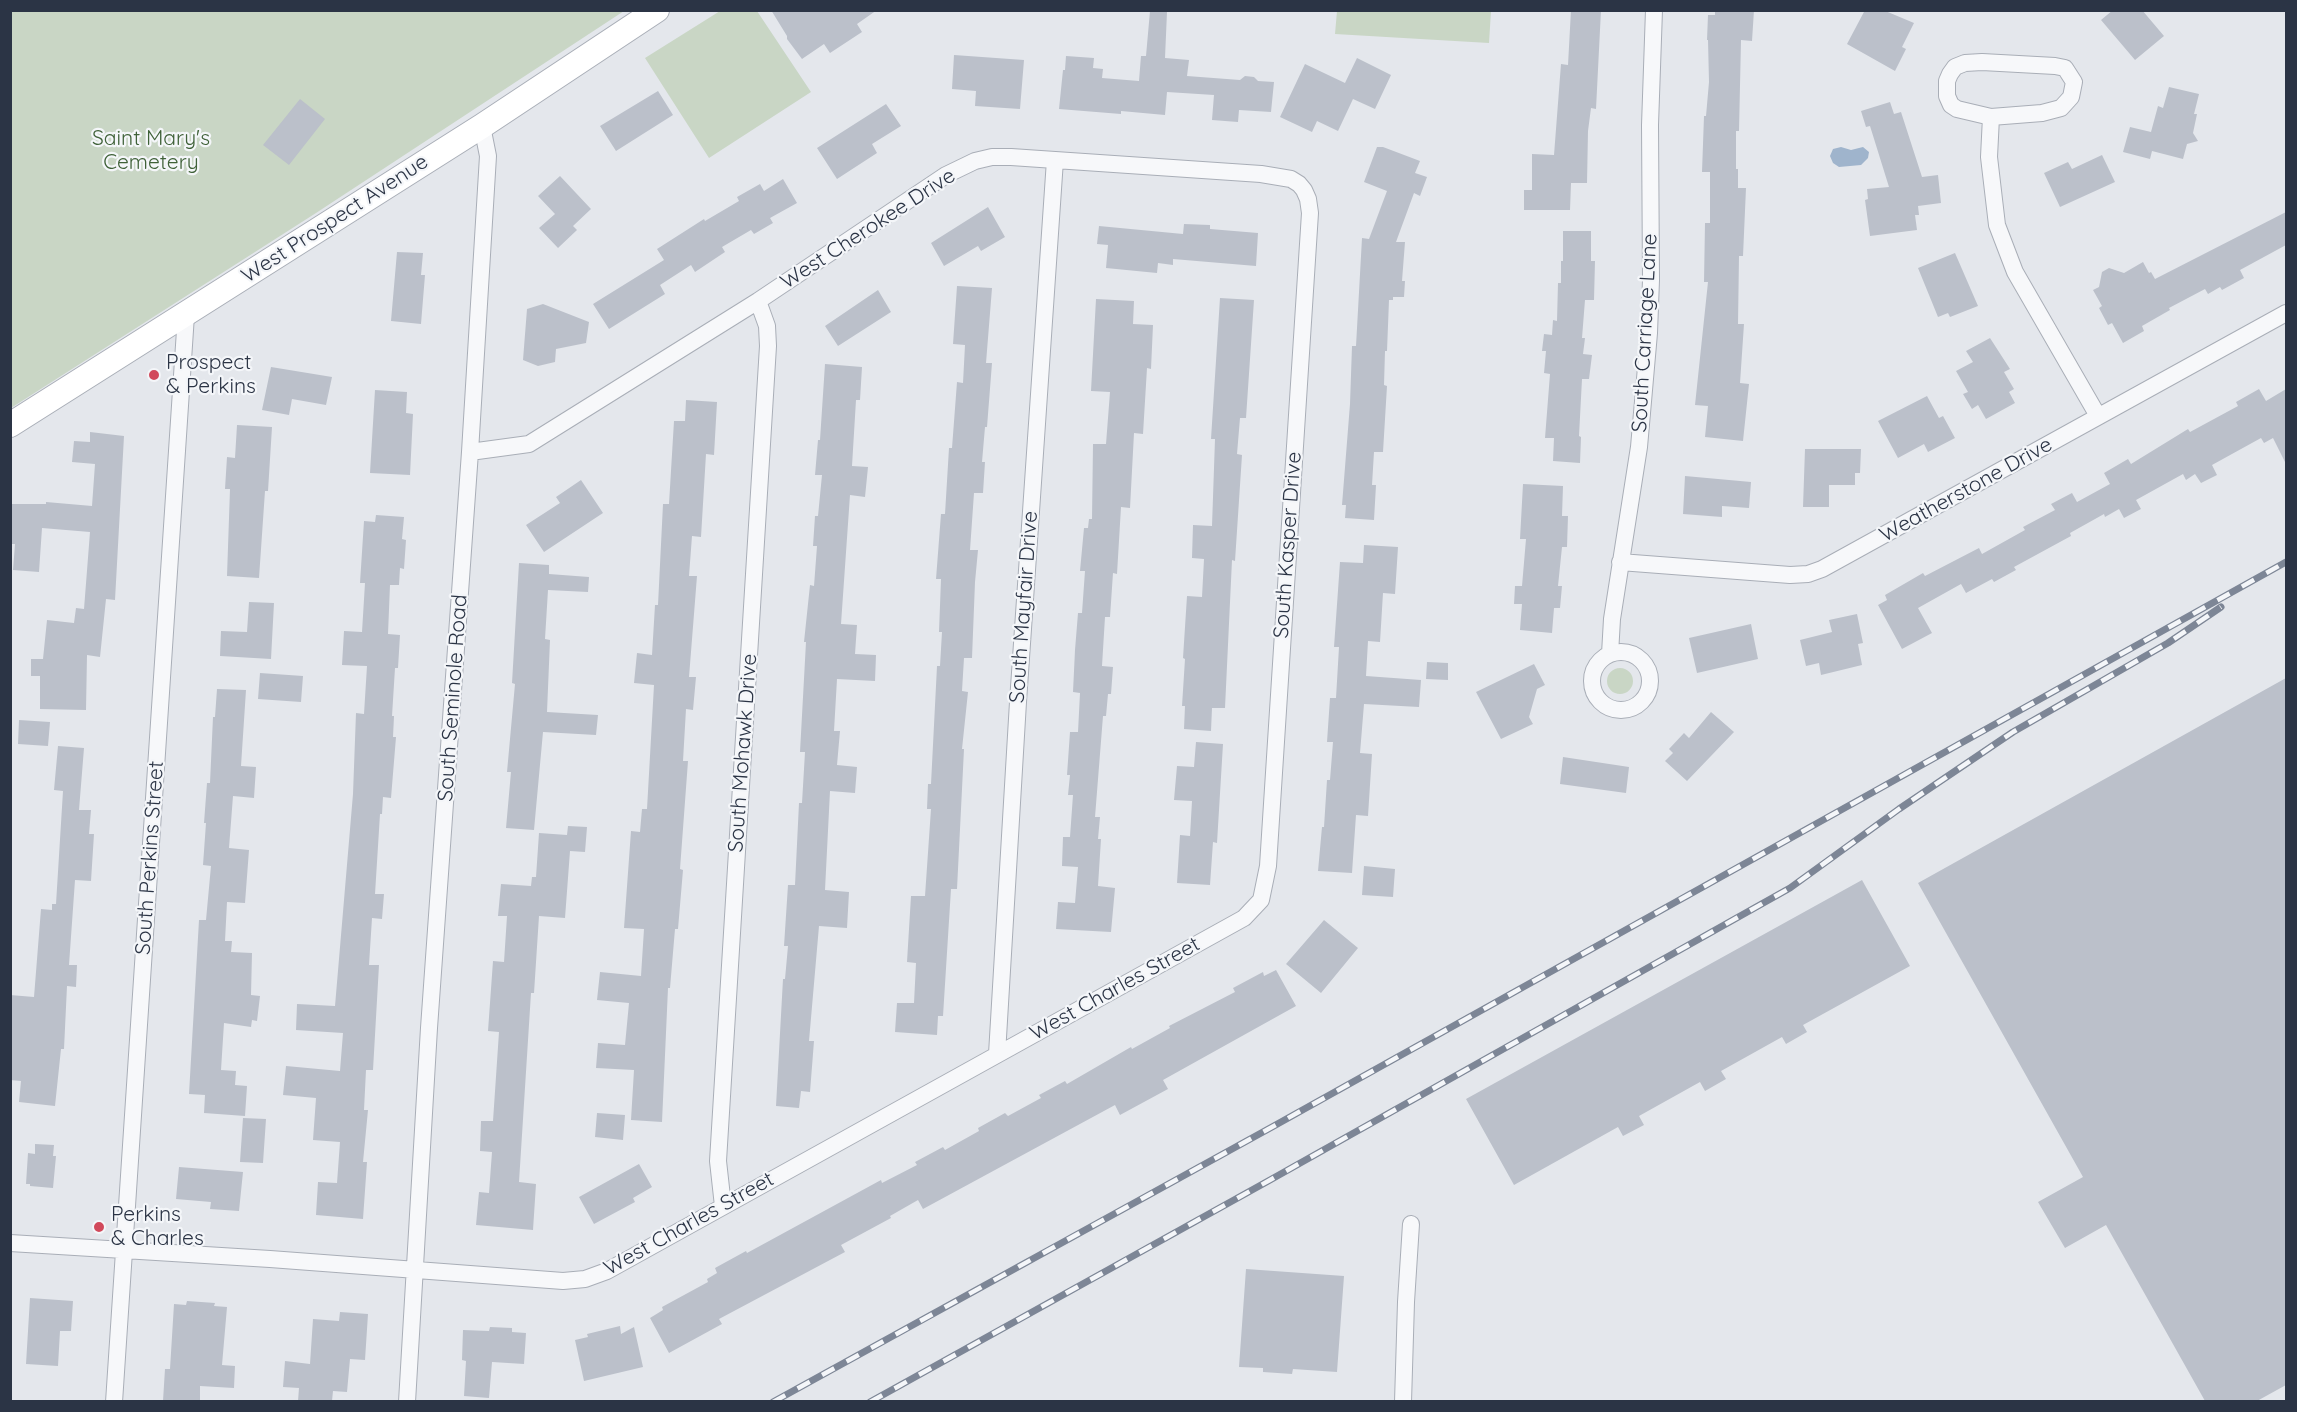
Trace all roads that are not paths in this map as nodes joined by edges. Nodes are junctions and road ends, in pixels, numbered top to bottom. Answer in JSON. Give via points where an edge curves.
{"nodes":[{"id":1,"x":657,"y":10,"type":"edge"},
{"id":2,"x":1653,"y":10,"type":"edge"},
{"id":3,"x":1991,"y":117,"type":"junction"},
{"id":4,"x":482,"y":126,"type":"junction"},
{"id":5,"x":1055,"y":160,"type":"junction"},
{"id":6,"x":1304,"y":190,"type":"joint"},
{"id":7,"x":758,"y":301,"type":"junction"},
{"id":8,"x":2286,"y":313,"type":"edge"},
{"id":9,"x":186,"y":315,"type":"junction"},
{"id":10,"x":2098,"y":416,"type":"junction"},
{"id":11,"x":10,"y":425,"type":"edge"},
{"id":12,"x":470,"y":452,"type":"junction"},
{"id":13,"x":1620,"y":562,"type":"junction"},
{"id":14,"x":1610,"y":654,"type":"dead end"},
{"id":15,"x":1261,"y":900,"type":"joint"},
{"id":16,"x":997,"y":1054,"type":"junction"},
{"id":17,"x":723,"y":1206,"type":"junction"},
{"id":18,"x":1411,"y":1224,"type":"dead end"},
{"id":19,"x":10,"y":1243,"type":"edge"},
{"id":20,"x":124,"y":1250,"type":"junction"},
{"id":21,"x":415,"y":1270,"type":"junction"},
{"id":22,"x":114,"y":1401,"type":"edge"},
{"id":23,"x":407,"y":1401,"type":"edge"},
{"id":24,"x":1403,"y":1401,"type":"edge"}],
"edges":[{"from":1,"to":4,"type":"main road","name":"West Prospect Avenue"},
{"from":2,"to":13,"type":"street","name":"South Carriage Lane","via":[[1649,333],[1639,447]]},
{"from":3,"to":3,"type":"street","via":[[2061,108],[2071,97],[2072,75],[2055,66],[1982,62],[1955,67],[1946,88],[1951,105]]},
{"from":3,"to":10,"type":"street","via":[[1990,183],[2000,234],[2015,272]]},
{"from":4,"to":9,"type":"main road","name":"West Prospect Avenue"},
{"from":4,"to":12,"type":"street","name":"South Seminole Road","via":[[488,156]]},
{"from":5,"to":6,"type":"street","name":"West Cherokee Drive","via":[[1261,174],[1291,179]]},
{"from":5,"to":7,"type":"street","name":"West Cherokee Drive","via":[[975,160],[946,175]]},
{"from":5,"to":16,"type":"street","name":"South Mayfair Drive"},
{"from":6,"to":15,"type":"street","name":"South Kasper Drive","via":[[1310,213],[1268,866]]},
{"from":7,"to":12,"type":"street","name":"West Cherokee Drive","via":[[529,444]]},
{"from":7,"to":17,"type":"street","name":"South Mohawk Drive","via":[[767,326],[768,346],[718,1161]]},
{"from":8,"to":10,"type":"street","name":"Weatherstone Drive"},
{"from":9,"to":11,"type":"main road","name":"West Prospect Avenue"},
{"from":9,"to":20,"type":"street","name":"South Perkins Street"},
{"from":10,"to":13,"type":"street","name":"Weatherstone Drive","via":[[1839,561],[1808,574]]},
{"from":12,"to":21,"type":"street","name":"South Seminole Road"},
{"from":13,"to":14,"type":"street","name":"South Carriage Lane"},
{"from":15,"to":16,"type":"street","name":"West Charles Street","via":[[1244,918]]},
{"from":16,"to":17,"type":"street","name":"West Charles Street"},
{"from":17,"to":21,"type":"street","name":"West Charles Street","via":[[607,1271],[585,1279],[563,1281]]},
{"from":18,"to":24,"type":"street"},
{"from":19,"to":20,"type":"street","name":"West Charles Street"},
{"from":20,"to":21,"type":"street","name":"West Charles Street"},
{"from":20,"to":22,"type":"street","name":"South Perkins Street"},
{"from":21,"to":23,"type":"street","name":"South Seminole Road"}]}
